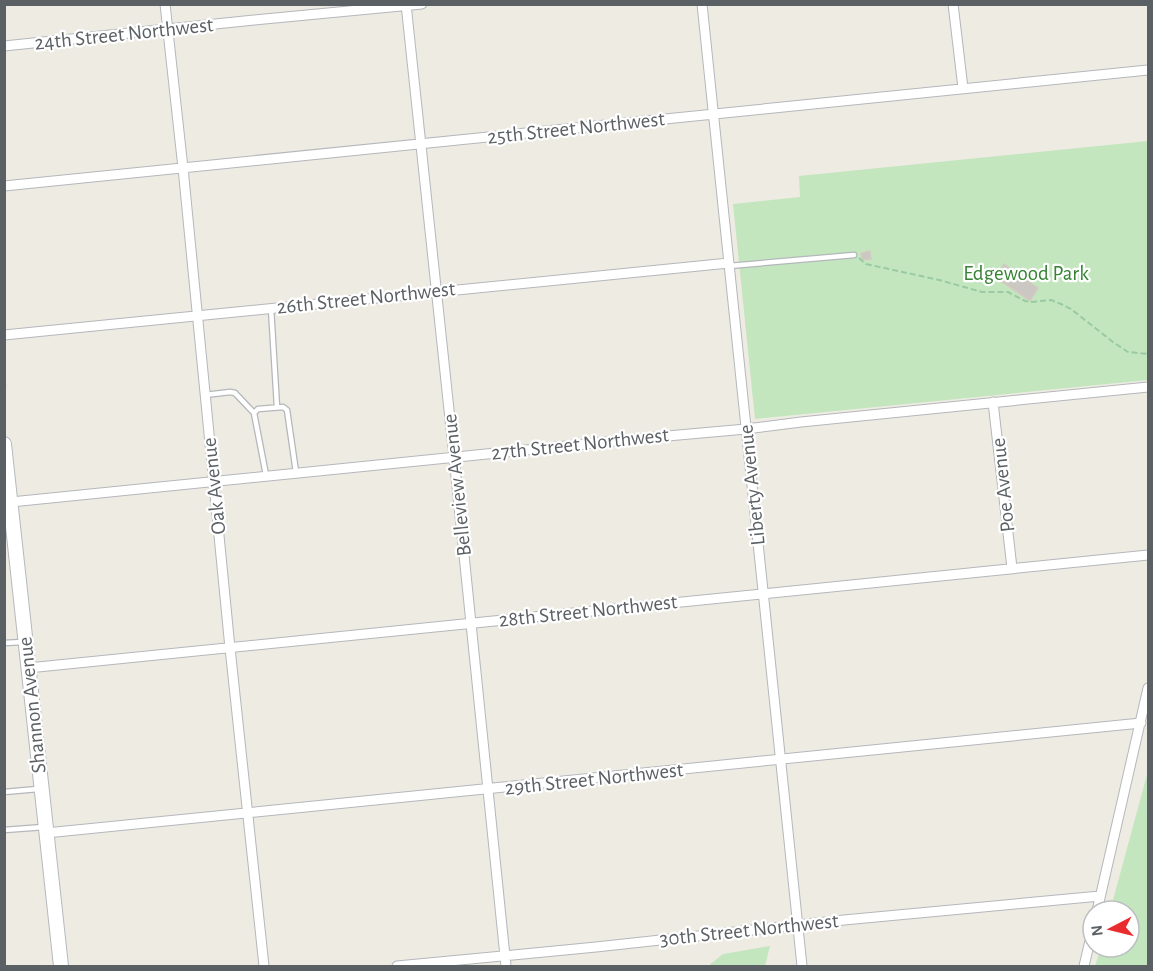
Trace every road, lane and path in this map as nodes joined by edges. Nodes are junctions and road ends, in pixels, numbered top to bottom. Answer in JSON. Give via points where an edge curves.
{"nodes":[{"id":1,"x":165,"y":4,"type":"edge"},
{"id":2,"x":422,"y":4,"type":"edge"},
{"id":3,"x":702,"y":4,"type":"edge"},
{"id":4,"x":953,"y":4,"type":"edge"},
{"id":5,"x":406,"y":5,"type":"edge"},
{"id":6,"x":168,"y":29,"type":"junction"},
{"id":7,"x":4,"y":46,"type":"edge"},
{"id":8,"x":1149,"y":70,"type":"edge"},
{"id":9,"x":963,"y":88,"type":"junction"},
{"id":10,"x":713,"y":114,"type":"junction"},
{"id":11,"x":421,"y":144,"type":"junction"},
{"id":12,"x":183,"y":168,"type":"junction"},
{"id":13,"x":4,"y":186,"type":"edge"},
{"id":14,"x":854,"y":255,"type":"joint"},
{"id":15,"x":729,"y":264,"type":"junction"},
{"id":16,"x":437,"y":291,"type":"junction"},
{"id":17,"x":271,"y":308,"type":"junction"},
{"id":18,"x":197,"y":315,"type":"junction"},
{"id":19,"x":4,"y":335,"type":"edge"},
{"id":20,"x":1149,"y":354,"type":"edge"},
{"id":21,"x":1149,"y":387,"type":"edge"},
{"id":22,"x":205,"y":394,"type":"junction"},
{"id":23,"x":993,"y":402,"type":"junction"},
{"id":24,"x":277,"y":408,"type":"junction"},
{"id":25,"x":254,"y":413,"type":"junction"},
{"id":26,"x":746,"y":429,"type":"junction"},
{"id":27,"x":4,"y":444,"type":"edge"},
{"id":28,"x":454,"y":457,"type":"junction"},
{"id":29,"x":296,"y":472,"type":"junction"},
{"id":30,"x":266,"y":476,"type":"junction"},
{"id":31,"x":213,"y":481,"type":"junction"},
{"id":32,"x":8,"y":493,"type":"edge"},
{"id":33,"x":1149,"y":555,"type":"edge"},
{"id":34,"x":1012,"y":568,"type":"junction"},
{"id":35,"x":763,"y":593,"type":"junction"},
{"id":36,"x":471,"y":624,"type":"junction"},
{"id":37,"x":25,"y":641,"type":"junction"},
{"id":38,"x":4,"y":643,"type":"edge"},
{"id":39,"x":230,"y":648,"type":"junction"},
{"id":40,"x":28,"y":668,"type":"junction"},
{"id":41,"x":1149,"y":688,"type":"edge"},
{"id":42,"x":1141,"y":723,"type":"junction"},
{"id":43,"x":780,"y":760,"type":"junction"},
{"id":44,"x":41,"y":788,"type":"junction"},
{"id":45,"x":488,"y":789,"type":"junction"},
{"id":46,"x":4,"y":792,"type":"edge"},
{"id":47,"x":248,"y":813,"type":"junction"},
{"id":48,"x":4,"y":830,"type":"edge"},
{"id":49,"x":46,"y":830,"type":"junction"},
{"id":50,"x":1100,"y":896,"type":"junction"},
{"id":51,"x":1099,"y":899,"type":"edge"},
{"id":52,"x":798,"y":925,"type":"junction"},
{"id":53,"x":505,"y":956,"type":"junction"},
{"id":54,"x":61,"y":966,"type":"edge"},
{"id":55,"x":264,"y":966,"type":"edge"},
{"id":56,"x":398,"y":966,"type":"edge"},
{"id":57,"x":506,"y":966,"type":"edge"},
{"id":58,"x":802,"y":966,"type":"edge"}],
"edges":[{"from":1,"to":6,"type":"street","name":"Oak Avenue"},
{"from":2,"to":5,"type":"street","name":"24th Street Northwest"},
{"from":3,"to":10,"type":"street","name":"Liberty Avenue"},
{"from":4,"to":9,"type":"street"},
{"from":5,"to":6,"type":"street","name":"24th Street Northwest"},
{"from":5,"to":11,"type":"street","name":"Belleview Avenue"},
{"from":6,"to":7,"type":"street","name":"24th Street Northwest"},
{"from":6,"to":12,"type":"street","name":"Oak Avenue"},
{"from":8,"to":9,"type":"street","name":"25th Street Northwest"},
{"from":9,"to":10,"type":"street","name":"25th Street Northwest"},
{"from":10,"to":11,"type":"street","name":"25th Street Northwest"},
{"from":10,"to":15,"type":"street","name":"Liberty Avenue"},
{"from":11,"to":12,"type":"street","name":"25th Street Northwest"},
{"from":11,"to":16,"type":"street","name":"Belleview Avenue"},
{"from":12,"to":13,"type":"street","name":"25th Street Northwest"},
{"from":12,"to":18,"type":"street","name":"Oak Avenue"},
{"from":14,"to":15,"type":"lane"},
{"from":14,"to":20,"type":"path","via":[[866,264],[982,292],[1008,292],[1031,303],[1051,300],[1089,322],[1128,352]]},
{"from":15,"to":16,"type":"street","name":"26th Street Northwest"},
{"from":15,"to":26,"type":"street","name":"Liberty Avenue"},
{"from":16,"to":17,"type":"street","name":"26th Street Northwest"},
{"from":16,"to":28,"type":"street","name":"Belleview Avenue"},
{"from":17,"to":18,"type":"street","name":"26th Street Northwest"},
{"from":17,"to":24,"type":"lane"},
{"from":18,"to":19,"type":"street","name":"26th Street Northwest"},
{"from":18,"to":22,"type":"street","name":"Oak Avenue"},
{"from":21,"to":23,"type":"street","name":"27th Street Northwest"},
{"from":22,"to":25,"type":"lane","via":[[235,393]]},
{"from":22,"to":31,"type":"street","name":"Oak Avenue"},
{"from":23,"to":26,"type":"street","name":"27th Street Northwest"},
{"from":23,"to":34,"type":"street","name":"Poe Avenue"},
{"from":24,"to":25,"type":"lane"},
{"from":24,"to":29,"type":"lane","via":[[287,410]]},
{"from":25,"to":30,"type":"lane"},
{"from":26,"to":28,"type":"street","name":"27th Street Northwest"},
{"from":26,"to":35,"type":"street","name":"Liberty Avenue"},
{"from":27,"to":32,"type":"street","name":"Shannon Avenue"},
{"from":28,"to":29,"type":"street","name":"27th Street Northwest"},
{"from":28,"to":36,"type":"street","name":"Belleview Avenue"},
{"from":29,"to":30,"type":"street","name":"27th Street Northwest"},
{"from":30,"to":31,"type":"street","name":"27th Street Northwest"},
{"from":31,"to":32,"type":"street","name":"27th Street Northwest"},
{"from":31,"to":39,"type":"street","name":"Oak Avenue"},
{"from":32,"to":37,"type":"street","name":"Shannon Avenue"},
{"from":33,"to":34,"type":"street","name":"28th Street Northwest"},
{"from":34,"to":35,"type":"street","name":"28th Street Northwest"},
{"from":35,"to":36,"type":"street","name":"28th Street Northwest"},
{"from":35,"to":43,"type":"street","name":"Liberty Avenue"},
{"from":36,"to":39,"type":"street","name":"28th Street Northwest"},
{"from":36,"to":45,"type":"street","name":"Belleview Avenue"},
{"from":37,"to":38,"type":"lane"},
{"from":37,"to":40,"type":"street","name":"Shannon Avenue"},
{"from":39,"to":40,"type":"street","name":"28th Street Northwest"},
{"from":39,"to":47,"type":"street","name":"Oak Avenue"},
{"from":40,"to":44,"type":"street","name":"Shannon Avenue"},
{"from":41,"to":42,"type":"street"},
{"from":42,"to":43,"type":"street","name":"29th Street Northwest"},
{"from":42,"to":50,"type":"street"},
{"from":43,"to":45,"type":"street","name":"29th Street Northwest"},
{"from":43,"to":52,"type":"street","name":"Liberty Avenue"},
{"from":44,"to":46,"type":"lane"},
{"from":44,"to":49,"type":"street","name":"Shannon Avenue"},
{"from":45,"to":47,"type":"street","name":"29th Street Northwest"},
{"from":45,"to":53,"type":"street","name":"Belleview Avenue"},
{"from":47,"to":49,"type":"street","name":"29th Street Northwest"},
{"from":47,"to":55,"type":"street","name":"Oak Avenue"},
{"from":48,"to":49,"type":"lane"},
{"from":49,"to":54,"type":"street","name":"Shannon Avenue"},
{"from":50,"to":51,"type":"street"},
{"from":50,"to":52,"type":"street","name":"30th Street Northwest"},
{"from":52,"to":53,"type":"street","name":"30th Street Northwest"},
{"from":52,"to":58,"type":"street","name":"Liberty Avenue"},
{"from":53,"to":56,"type":"street","name":"30th Street Northwest"},
{"from":53,"to":57,"type":"street","name":"Belleview Avenue"}]}
